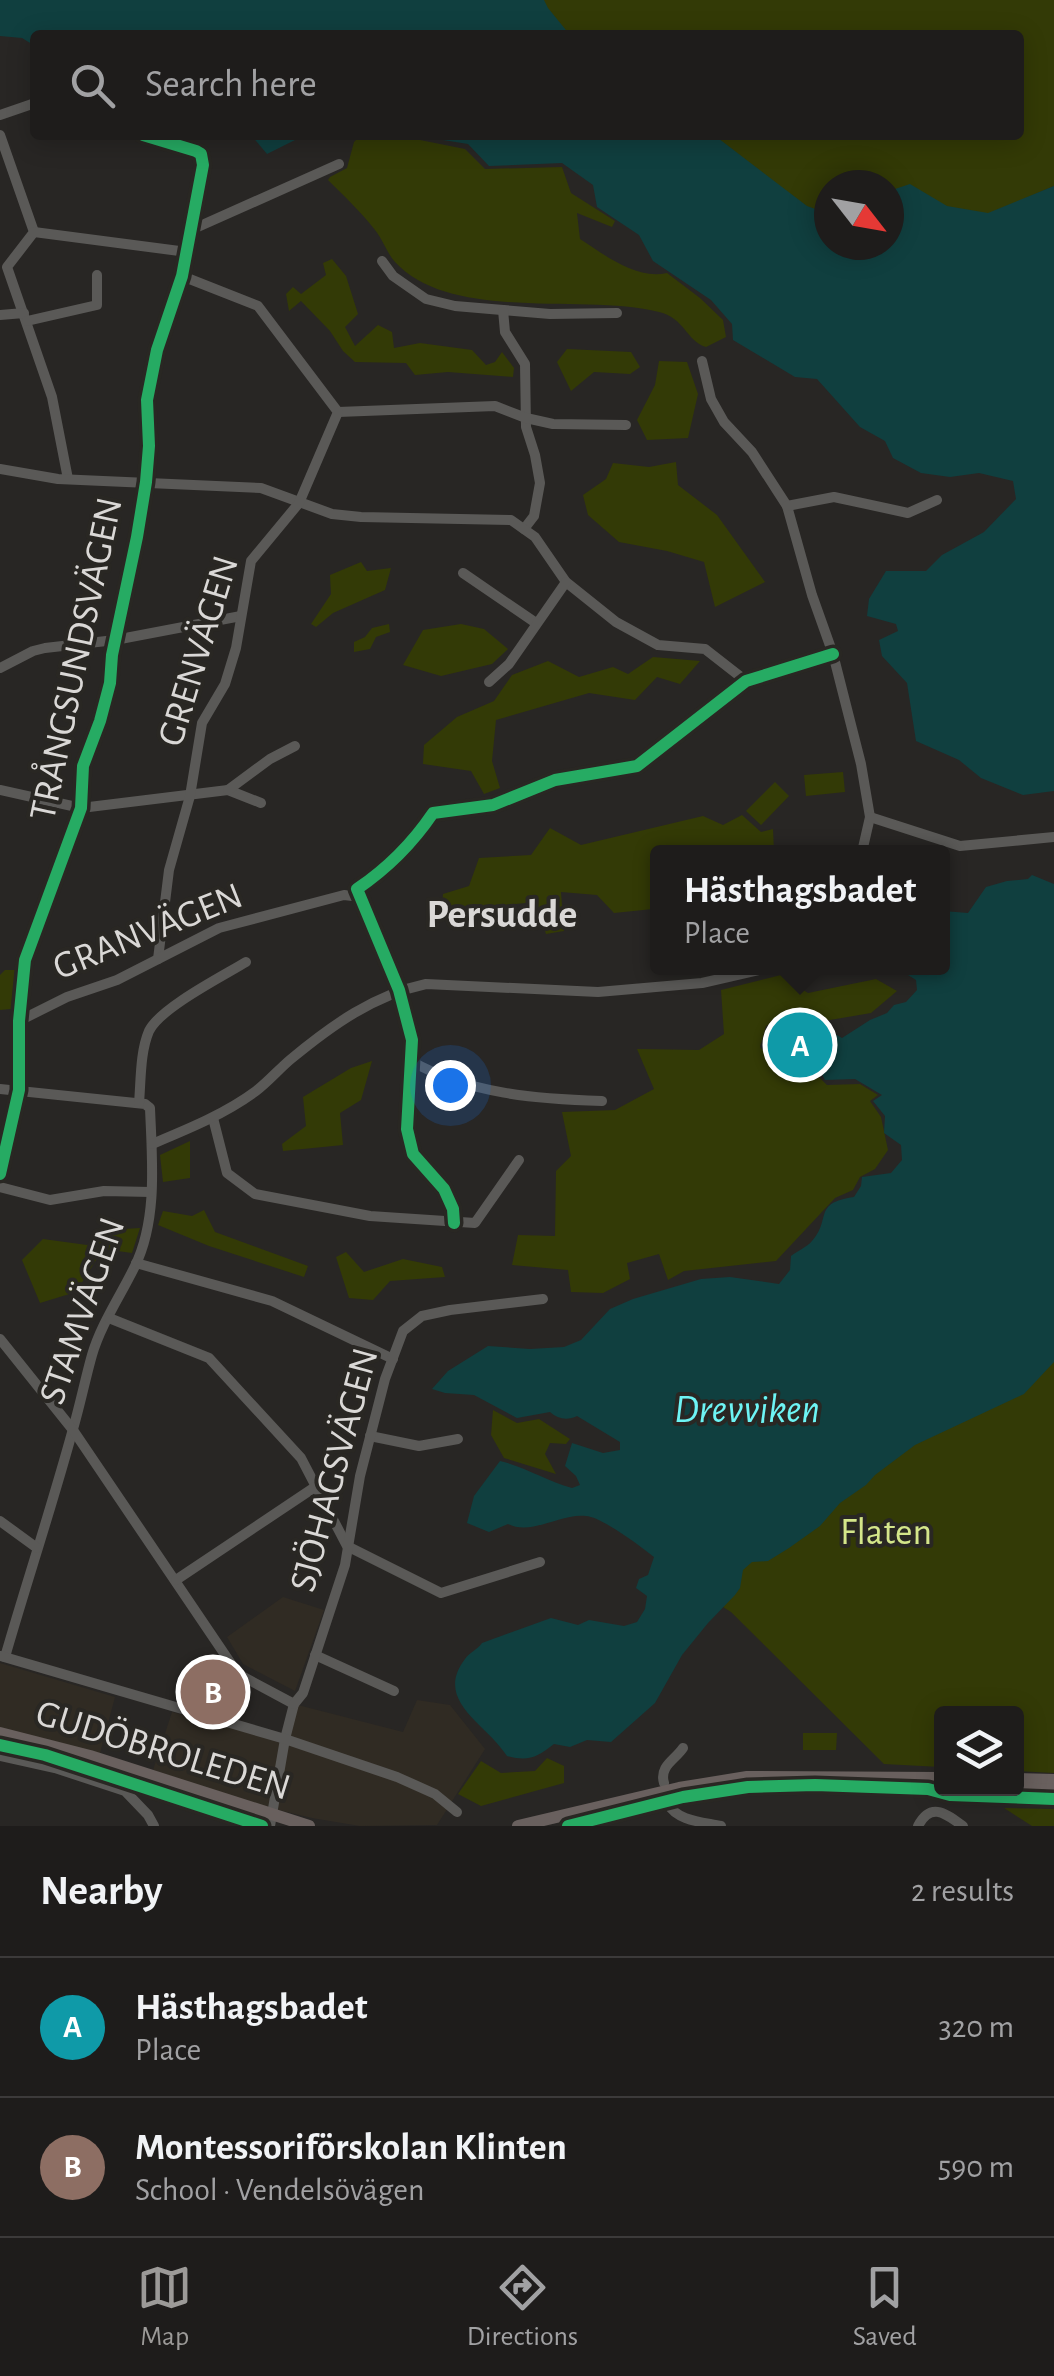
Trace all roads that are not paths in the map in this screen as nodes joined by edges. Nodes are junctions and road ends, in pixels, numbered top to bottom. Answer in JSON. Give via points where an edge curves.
{"nodes":[{"id":1,"x":30,"y":105,"type":"edge"},
{"id":2,"x":0,"y":115,"type":"edge"},
{"id":3,"x":0,"y":135,"type":"edge"},
{"id":4,"x":158,"y":140,"type":"edge"},
{"id":5,"x":339,"y":164,"type":"dead end"},
{"id":6,"x":191,"y":230,"type":"junction"},
{"id":7,"x":34,"y":232,"type":"junction"},
{"id":8,"x":186,"y":252,"type":"junction"},
{"id":9,"x":382,"y":260,"type":"dead end"},
{"id":10,"x":97,"y":275,"type":"dead end"},
{"id":11,"x":182,"y":276,"type":"junction"},
{"id":12,"x":503,"y":310,"type":"junction"},
{"id":13,"x":617,"y":313,"type":"dead end"},
{"id":14,"x":0,"y":314,"type":"edge"},
{"id":15,"x":25,"y":317,"type":"junction"},
{"id":16,"x":702,"y":361,"type":"dead end"},
{"id":17,"x":338,"y":412,"type":"junction"},
{"id":18,"x":526,"y":418,"type":"junction"},
{"id":19,"x":626,"y":425,"type":"dead end"},
{"id":20,"x":0,"y":469,"type":"edge"},
{"id":21,"x":68,"y":479,"type":"junction"},
{"id":22,"x":146,"y":482,"type":"junction"},
{"id":23,"x":936,"y":500,"type":"dead end"},
{"id":24,"x":299,"y":502,"type":"junction"},
{"id":25,"x":787,"y":506,"type":"junction"},
{"id":26,"x":524,"y":529,"type":"junction"},
{"id":27,"x":462,"y":573,"type":"dead end"},
{"id":28,"x":566,"y":582,"type":"junction"},
{"id":29,"x":240,"y":616,"type":"junction"},
{"id":30,"x":536,"y":623,"type":"junction"},
{"id":31,"x":115,"y":640,"type":"junction"},
{"id":32,"x":833,"y":654,"type":"junction"},
{"id":33,"x":0,"y":668,"type":"edge"},
{"id":34,"x":746,"y":681,"type":"junction"},
{"id":35,"x":489,"y":682,"type":"dead end"},
{"id":36,"x":295,"y":746,"type":"dead end"},
{"id":37,"x":0,"y":790,"type":"edge"},
{"id":38,"x":228,"y":790,"type":"junction"},
{"id":39,"x":190,"y":796,"type":"junction"},
{"id":40,"x":261,"y":803,"type":"dead end"},
{"id":41,"x":81,"y":808,"type":"junction"},
{"id":42,"x":870,"y":817,"type":"junction"},
{"id":43,"x":1054,"y":837,"type":"edge"},
{"id":44,"x":864,"y":845,"type":"edge"},
{"id":45,"x":359,"y":893,"type":"junction"},
{"id":46,"x":158,"y":959,"type":"junction"},
{"id":47,"x":246,"y":962,"type":"dead end"},
{"id":48,"x":737,"y":975,"type":"edge"},
{"id":49,"x":398,"y":990,"type":"junction"},
{"id":50,"x":19,"y":1020,"type":"junction"},
{"id":51,"x":411,"y":1061,"type":"junction"},
{"id":52,"x":0,"y":1089,"type":"edge"},
{"id":53,"x":18,"y":1090,"type":"junction"},
{"id":54,"x":602,"y":1101,"type":"dead end"},
{"id":55,"x":139,"y":1103,"type":"junction"},
{"id":56,"x":213,"y":1118,"type":"junction"},
{"id":57,"x":152,"y":1144,"type":"junction"},
{"id":58,"x":519,"y":1160,"type":"dead end"},
{"id":59,"x":0,"y":1174,"type":"edge"},
{"id":60,"x":0,"y":1186,"type":"edge"},
{"id":61,"x":150,"y":1192,"type":"junction"},
{"id":62,"x":454,"y":1223,"type":"junction"},
{"id":63,"x":136,"y":1263,"type":"junction"},
{"id":64,"x":544,"y":1299,"type":"dead end"},
{"id":65,"x":109,"y":1318,"type":"junction"},
{"id":66,"x":0,"y":1339,"type":"edge"},
{"id":67,"x":392,"y":1358,"type":"junction"},
{"id":68,"x":73,"y":1430,"type":"junction"},
{"id":69,"x":370,"y":1436,"type":"junction"},
{"id":70,"x":458,"y":1440,"type":"dead end"},
{"id":71,"x":315,"y":1486,"type":"junction"},
{"id":72,"x":0,"y":1522,"type":"edge"},
{"id":73,"x":347,"y":1546,"type":"junction"},
{"id":74,"x":37,"y":1548,"type":"junction"},
{"id":75,"x":540,"y":1562,"type":"dead end"},
{"id":76,"x":176,"y":1580,"type":"junction"},
{"id":77,"x":2,"y":1656,"type":"edge"},
{"id":78,"x":315,"y":1656,"type":"junction"},
{"id":79,"x":394,"y":1691,"type":"dead end"},
{"id":80,"x":294,"y":1704,"type":"junction"},
{"id":81,"x":0,"y":1736,"type":"edge"},
{"id":82,"x":284,"y":1738,"type":"junction"},
{"id":83,"x":683,"y":1748,"type":"dead end"},
{"id":84,"x":0,"y":1756,"type":"edge"},
{"id":85,"x":1024,"y":1779,"type":"edge"},
{"id":86,"x":1054,"y":1780,"type":"edge"},
{"id":87,"x":934,"y":1782,"type":"edge"},
{"id":88,"x":934,"y":1782,"type":"edge"},
{"id":89,"x":664,"y":1783,"type":"dead end"},
{"id":90,"x":1024,"y":1788,"type":"edge"},
{"id":91,"x":1054,"y":1790,"type":"edge"},
{"id":92,"x":668,"y":1804,"type":"dead end"},
{"id":93,"x":456,"y":1812,"type":"dead end"},
{"id":94,"x":273,"y":1823,"type":"edge"},
{"id":95,"x":154,"y":1826,"type":"edge"},
{"id":96,"x":309,"y":1826,"type":"edge"},
{"id":97,"x":518,"y":1826,"type":"edge"},
{"id":98,"x":552,"y":1826,"type":"edge"},
{"id":99,"x":721,"y":1826,"type":"edge"},
{"id":100,"x":918,"y":1826,"type":"edge"},
{"id":101,"x":963,"y":1826,"type":"edge"}],
"edges":[{"from":1,"to":2,"type":"street"},
{"from":3,"to":7,"type":"street"},
{"from":4,"to":6,"type":"street","name":"TRÅNGSUNDSVÄGEN","via":[[201,154]]},
{"from":5,"to":6,"type":"street"},
{"from":6,"to":8,"type":"street","name":"TRÅNGSUNDSVÄGEN"},
{"from":7,"to":8,"type":"street"},
{"from":7,"to":15,"type":"street","via":[[7,267]]},
{"from":8,"to":11,"type":"street","name":"TRÅNGSUNDSVÄGEN"},
{"from":9,"to":12,"type":"street","via":[[426,298]]},
{"from":10,"to":15,"type":"street","via":[[97,305]]},
{"from":11,"to":17,"type":"street","via":[[258,306]]},
{"from":11,"to":22,"type":"street","name":"TRÅNGSUNDSVÄGEN","via":[[147,400]]},
{"from":12,"to":13,"type":"street"},
{"from":12,"to":18,"type":"street","via":[[505,332],[525,364]]},
{"from":14,"to":15,"type":"street"},
{"from":15,"to":21,"type":"street","via":[[52,398]]},
{"from":16,"to":25,"type":"street","via":[[724,422]]},
{"from":17,"to":18,"type":"street","via":[[494,406]]},
{"from":17,"to":24,"type":"street","name":"GRENVÄGEN"},
{"from":18,"to":19,"type":"street"},
{"from":18,"to":26,"type":"street","via":[[540,483],[534,516]]},
{"from":20,"to":21,"type":"street"},
{"from":21,"to":22,"type":"street"},
{"from":22,"to":24,"type":"street","via":[[261,488]]},
{"from":22,"to":31,"type":"street","name":"TRÅNGSUNDSVÄGEN"},
{"from":23,"to":25,"type":"street","via":[[908,513],[834,497]]},
{"from":24,"to":26,"type":"street","via":[[332,514],[511,520]]},
{"from":24,"to":29,"type":"street","name":"GRENVÄGEN","via":[[251,561]]},
{"from":25,"to":32,"type":"street"},
{"from":26,"to":28,"type":"street"},
{"from":27,"to":30,"type":"street"},
{"from":28,"to":30,"type":"street"},
{"from":28,"to":34,"type":"street","via":[[658,646],[705,649]]},
{"from":29,"to":31,"type":"street"},
{"from":29,"to":39,"type":"street","name":"GRENVÄGEN","via":[[226,684],[202,722]]},
{"from":30,"to":35,"type":"street"},
{"from":31,"to":33,"type":"street","via":[[33,651]]},
{"from":31,"to":41,"type":"street","name":"TRÅNGSUNDSVÄGEN","via":[[110,683],[83,766]]},
{"from":32,"to":34,"type":"street"},
{"from":32,"to":42,"type":"street"},
{"from":34,"to":45,"type":"street","via":[[637,766],[555,780],[493,805],[433,812],[417,837]]},
{"from":36,"to":38,"type":"street"},
{"from":37,"to":41,"type":"street"},
{"from":38,"to":39,"type":"street"},
{"from":38,"to":40,"type":"street"},
{"from":39,"to":41,"type":"street"},
{"from":39,"to":46,"type":"street","name":"GRENVÄGEN","via":[[169,870]]},
{"from":41,"to":50,"type":"street","name":"TRÅNGSUNDSVÄGEN","via":[[25,960]]},
{"from":42,"to":43,"type":"street","via":[[960,846]]},
{"from":42,"to":44,"type":"street"},
{"from":45,"to":46,"type":"street","name":"GRANVÄGEN","via":[[218,928]]},
{"from":45,"to":49,"type":"street"},
{"from":46,"to":50,"type":"street","name":"GRANVÄGEN"},
{"from":47,"to":55,"type":"street","via":[[158,1018],[144,1048]]},
{"from":48,"to":49,"type":"street","via":[[598,992],[426,984]]},
{"from":49,"to":51,"type":"street"},
{"from":49,"to":56,"type":"street","via":[[368,1004]]},
{"from":50,"to":53,"type":"street","name":"TRÅNGSUNDSVÄGEN"},
{"from":51,"to":54,"type":"street","via":[[478,1088]]},
{"from":51,"to":62,"type":"street","via":[[407,1129],[413,1154],[444,1189]]},
{"from":52,"to":53,"type":"street"},
{"from":53,"to":55,"type":"street"},
{"from":53,"to":59,"type":"street","name":"TRÅNGSUNDSVÄGEN"},
{"from":55,"to":57,"type":"street","name":"STAMVÄGEN","via":[[150,1108]]},
{"from":56,"to":57,"type":"street"},
{"from":56,"to":62,"type":"street","via":[[227,1173],[255,1194],[370,1216]]},
{"from":57,"to":61,"type":"street","name":"STAMVÄGEN"},
{"from":58,"to":62,"type":"street","via":[[475,1223]]},
{"from":60,"to":61,"type":"street","via":[[50,1200]]},
{"from":61,"to":63,"type":"street","name":"STAMVÄGEN"},
{"from":63,"to":65,"type":"street","name":"STAMVÄGEN"},
{"from":63,"to":67,"type":"street","via":[[272,1301]]},
{"from":64,"to":67,"type":"street","name":"SJÖHAGSVÄGEN","via":[[422,1316],[403,1331]]},
{"from":65,"to":68,"type":"street","name":"STAMVÄGEN"},
{"from":65,"to":71,"type":"street","via":[[209,1358],[301,1458]]},
{"from":66,"to":68,"type":"street"},
{"from":67,"to":69,"type":"street","name":"SJÖHAGSVÄGEN"},
{"from":68,"to":74,"type":"street","name":"STAMVÄGEN"},
{"from":68,"to":76,"type":"street"},
{"from":69,"to":70,"type":"street","via":[[419,1446]]},
{"from":69,"to":73,"type":"street","name":"SJÖHAGSVÄGEN"},
{"from":71,"to":73,"type":"street"},
{"from":71,"to":76,"type":"street"},
{"from":72,"to":74,"type":"street"},
{"from":73,"to":75,"type":"street","via":[[441,1592]]},
{"from":73,"to":78,"type":"street","name":"SJÖHAGSVÄGEN"},
{"from":74,"to":77,"type":"street","name":"STAMVÄGEN"},
{"from":76,"to":80,"type":"street","via":[[238,1674]]},
{"from":77,"to":82,"type":"street"},
{"from":78,"to":79,"type":"street"},
{"from":78,"to":80,"type":"street","name":"SJÖHAGSVÄGEN"},
{"from":80,"to":82,"type":"street","name":"SJÖHAGSVÄGEN"},
{"from":81,"to":94,"type":"main road","name":"GUDÖBROLEDEN","via":[[212,1794]]},
{"from":82,"to":93,"type":"street","via":[[398,1777]]},
{"from":82,"to":94,"type":"street","name":"SJÖHAGSVÄGEN"},
{"from":83,"to":89,"type":"street","via":[[667,1763]]},
{"from":84,"to":95,"type":"street","via":[[125,1790]]},
{"from":85,"to":86,"type":"main road"},
{"from":87,"to":97,"type":"main road","via":[[747,1777]]},
{"from":88,"to":98,"type":"main road","via":[[747,1784],[681,1793]]},
{"from":90,"to":91,"type":"main road"},
{"from":92,"to":99,"type":"street","via":[[677,1815]]},
{"from":94,"to":96,"type":"main road","name":"GUDÖBROLEDEN"},
{"from":100,"to":101,"type":"street","via":[[931,1812]]}]}
